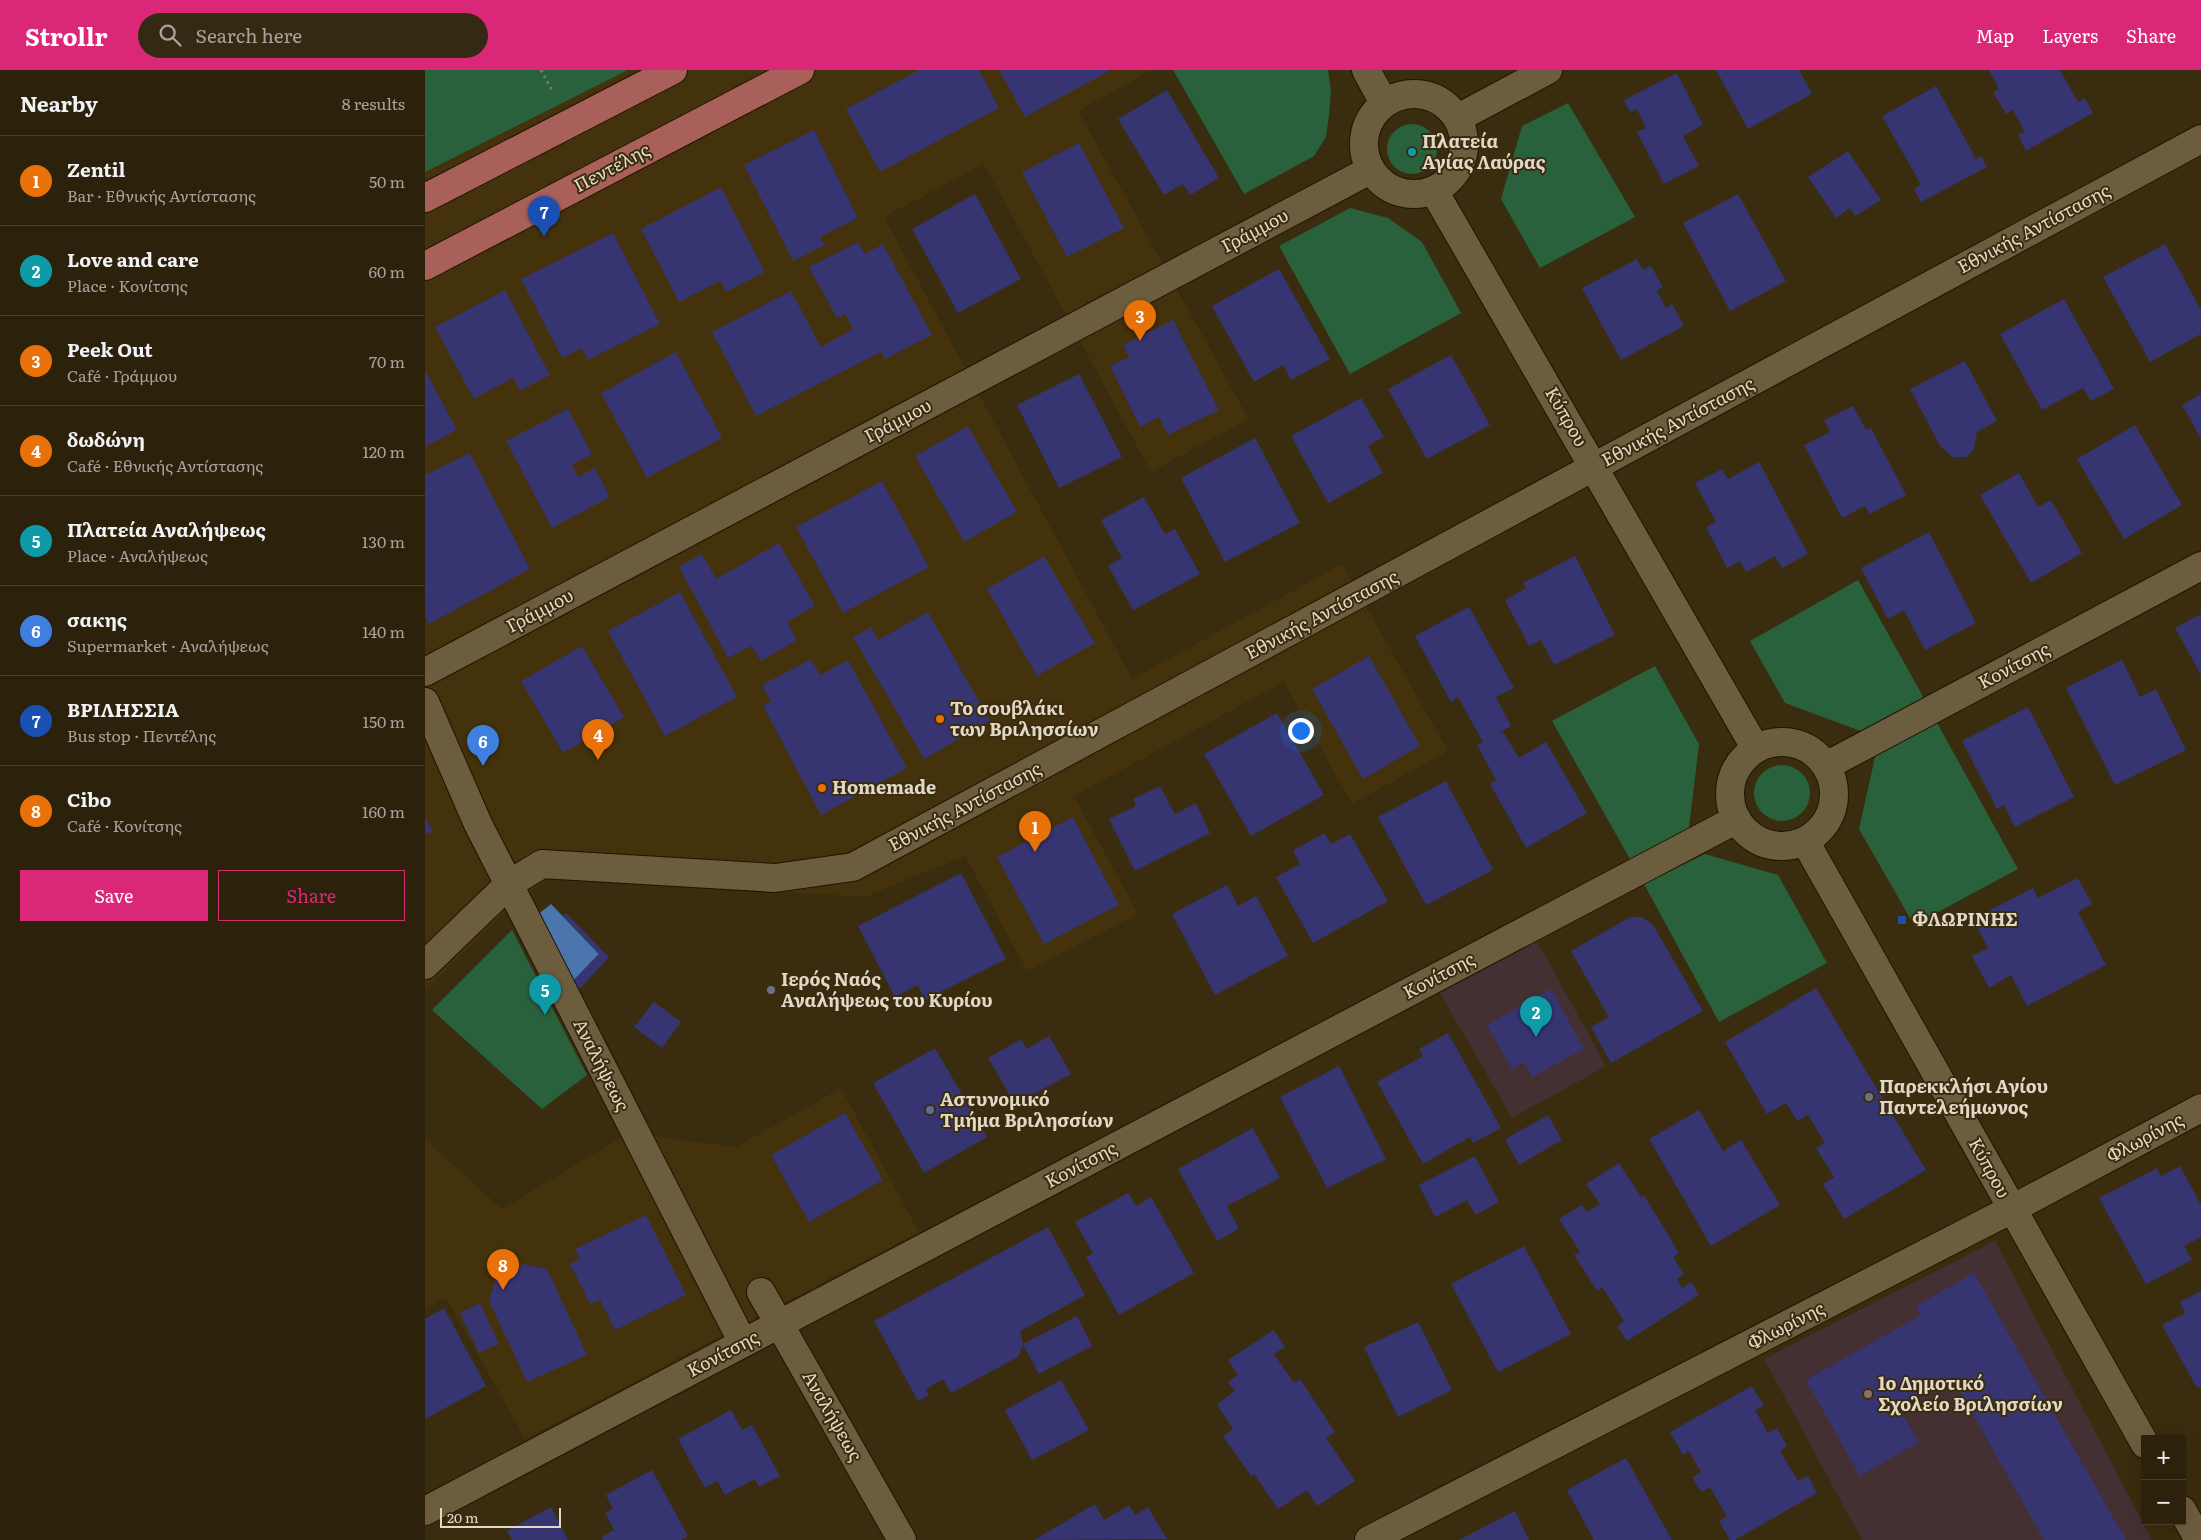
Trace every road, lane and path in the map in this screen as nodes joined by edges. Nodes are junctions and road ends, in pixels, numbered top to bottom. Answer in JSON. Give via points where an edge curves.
{"nodes":[{"id":1,"x":673,"y":70,"type":"edge"},
{"id":2,"x":800,"y":70,"type":"edge"},
{"id":3,"x":1366,"y":70,"type":"edge"},
{"id":4,"x":1548,"y":70,"type":"edge"},
{"id":5,"x":1384,"y":103,"type":"junction"},
{"id":6,"x":1458,"y":118,"type":"junction"},
{"id":7,"x":2201,"y":139,"type":"edge"},
{"id":8,"x":1370,"y":170,"type":"junction"},
{"id":9,"x":1434,"y":191,"type":"junction"},
{"id":10,"x":425,"y":198,"type":"edge"},
{"id":11,"x":425,"y":266,"type":"edge"},
{"id":12,"x":1595,"y":468,"type":"junction"},
{"id":13,"x":2201,"y":566,"type":"edge"},
{"id":14,"x":425,"y":672,"type":"edge"},
{"id":15,"x":425,"y":702,"type":"edge"},
{"id":16,"x":1756,"y":749,"type":"junction"},
{"id":17,"x":1826,"y":766,"type":"junction"},
{"id":18,"x":1737,"y":819,"type":"junction"},
{"id":19,"x":1805,"y":841,"type":"junction"},
{"id":20,"x":509,"y":884,"type":"junction"},
{"id":21,"x":425,"y":965,"type":"edge"},
{"id":22,"x":2201,"y":1108,"type":"edge"},
{"id":23,"x":2013,"y":1209,"type":"junction"},
{"id":24,"x":761,"y":1292,"type":"dead end"},
{"id":25,"x":780,"y":1324,"type":"junction"},
{"id":26,"x":743,"y":1343,"type":"junction"},
{"id":27,"x":2141,"y":1437,"type":"edge"},
{"id":28,"x":425,"y":1511,"type":"edge"},
{"id":29,"x":2186,"y":1517,"type":"edge"},
{"id":30,"x":902,"y":1540,"type":"edge"},
{"id":31,"x":1369,"y":1540,"type":"edge"},
{"id":32,"x":2199,"y":1540,"type":"edge"}],
"edges":[{"from":1,"to":10,"type":"main road"},
{"from":2,"to":11,"type":"main road","name":"Πεντέλης"},
{"from":3,"to":5,"type":"street"},
{"from":4,"to":6,"type":"street"},
{"from":5,"to":6,"type":"street","via":[[1403,94],[1425,94],[1443,103]]},
{"from":5,"to":8,"type":"street","via":[[1370,120],[1363,141]]},
{"from":6,"to":9,"type":"street","via":[[1464,135],[1464,152],[1459,168],[1448,182]]},
{"from":7,"to":12,"type":"street","name":"Εθνικής Αντίστασης"},
{"from":8,"to":9,"type":"street","via":[[1391,190],[1419,195]]},
{"from":8,"to":14,"type":"street","name":"Γράμμου"},
{"from":9,"to":12,"type":"street","name":"Κύπρου"},
{"from":12,"to":16,"type":"street","name":"Κύπρου"},
{"from":12,"to":20,"type":"street","name":"Εθνικής Αντίστασης","via":[[853,867],[775,878],[543,864]]},
{"from":13,"to":17,"type":"street","name":"Κονίτσης"},
{"from":15,"to":20,"type":"street","name":"Αναλήψεως","via":[[478,824]]},
{"from":16,"to":17,"type":"street","via":[[1775,742],[1795,743],[1813,751]]},
{"from":16,"to":18,"type":"street","via":[[1741,762],[1732,780],[1731,800]]},
{"from":17,"to":19,"type":"street","via":[[1833,782],[1835,799],[1829,817]]},
{"from":18,"to":19,"type":"street","via":[[1746,831],[1774,845]]},
{"from":18,"to":25,"type":"street","name":"Κονίτσης"},
{"from":19,"to":23,"type":"street","name":"Κύπρου"},
{"from":20,"to":21,"type":"street","name":"Εθνικής Αντίστασης"},
{"from":20,"to":26,"type":"street","name":"Αναλήψεως"},
{"from":22,"to":23,"type":"street","name":"Φλωρίνης"},
{"from":23,"to":27,"type":"street","name":"Κύπρου"},
{"from":23,"to":31,"type":"street","name":"Φλωρίνης"},
{"from":24,"to":25,"type":"street","name":"Αναλήψεως"},
{"from":25,"to":26,"type":"street","name":"Κονίτσης"},
{"from":25,"to":30,"type":"street","name":"Αναλήψεως"},
{"from":26,"to":28,"type":"street","name":"Κονίτσης"},
{"from":29,"to":32,"type":"street"}]}
